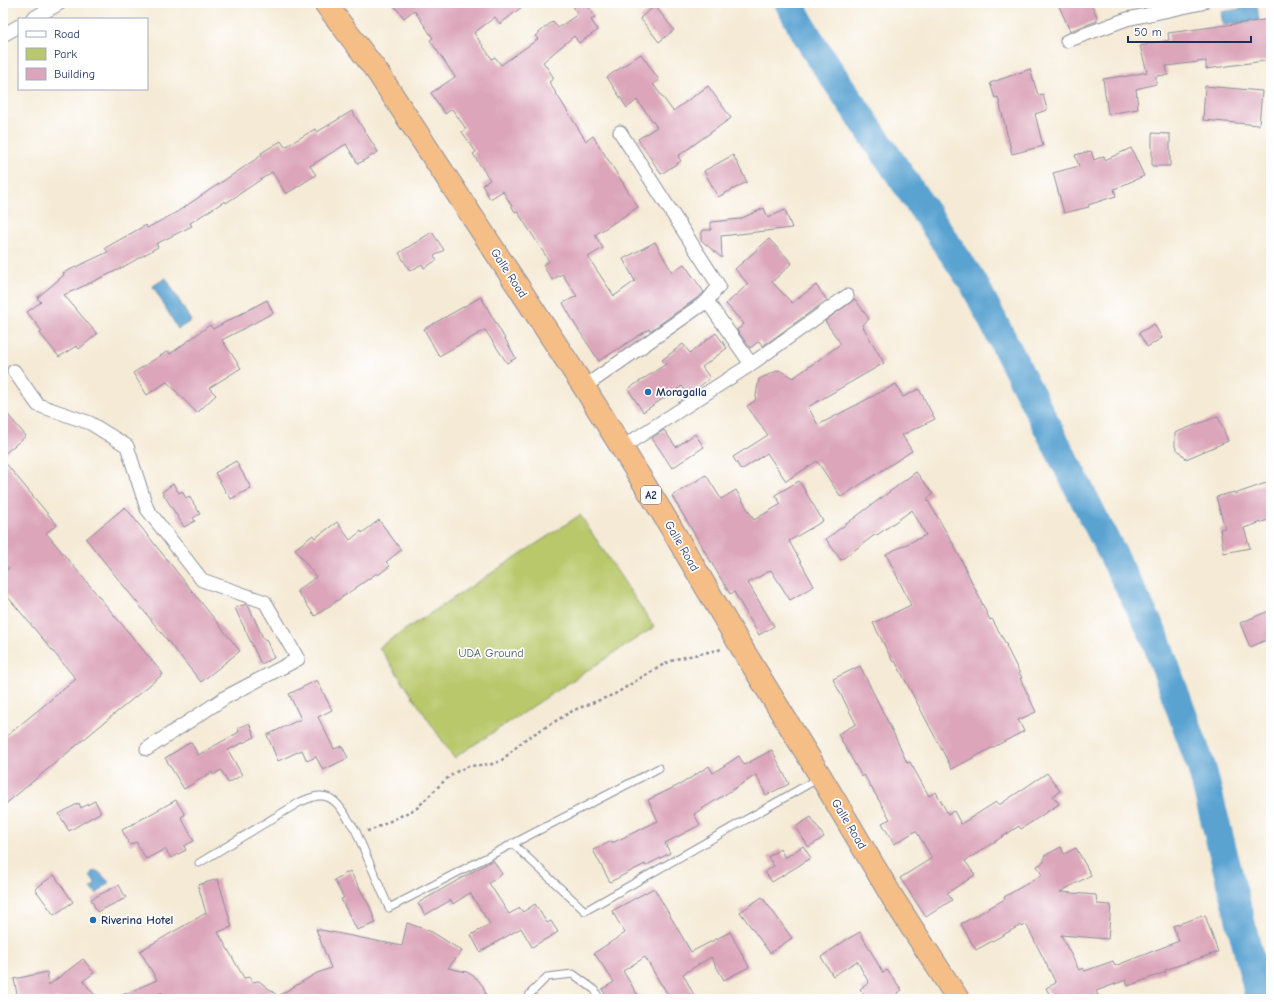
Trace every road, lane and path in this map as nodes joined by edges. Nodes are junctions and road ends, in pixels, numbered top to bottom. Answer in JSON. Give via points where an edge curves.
{"nodes":[{"id":1,"x":60,"y":3,"type":"edge"},
{"id":2,"x":325,"y":3,"type":"edge"},
{"id":3,"x":1202,"y":3,"type":"edge"},
{"id":4,"x":34,"y":18,"type":"edge"},
{"id":5,"x":18,"y":27,"type":"edge"},
{"id":6,"x":3,"y":35,"type":"edge"},
{"id":7,"x":1068,"y":41,"type":"dead end"},
{"id":8,"x":620,"y":132,"type":"dead end"},
{"id":9,"x":847,"y":296,"type":"dead end"},
{"id":10,"x":707,"y":301,"type":"junction"},
{"id":11,"x":750,"y":364,"type":"junction"},
{"id":12,"x":14,"y":371,"type":"dead end"},
{"id":13,"x":584,"y":387,"type":"junction"},
{"id":14,"x":621,"y":448,"type":"junction"},
{"id":15,"x":740,"y":645,"type":"junction"},
{"id":16,"x":148,"y":749,"type":"dead end"},
{"id":17,"x":659,"y":768,"type":"dead end"},
{"id":18,"x":821,"y":777,"type":"junction"},
{"id":19,"x":354,"y":829,"type":"junction"},
{"id":20,"x":512,"y":843,"type":"junction"},
{"id":21,"x":199,"y":863,"type":"dead end"},
{"id":22,"x":529,"y":999,"type":"edge"},
{"id":23,"x":599,"y":999,"type":"edge"},
{"id":24,"x":958,"y":999,"type":"edge"}],
"edges":[{"from":1,"to":4,"type":"street"},
{"from":2,"to":13,"type":"highway","name":"Galle Road","number":"A2","via":[[378,73]]},
{"from":3,"to":7,"type":"street","via":[[1127,19]]},
{"from":5,"to":6,"type":"street"},
{"from":8,"to":10,"type":"street","via":[[719,286]]},
{"from":9,"to":11,"type":"street"},
{"from":10,"to":11,"type":"street"},
{"from":10,"to":13,"type":"street"},
{"from":11,"to":14,"type":"street"},
{"from":12,"to":16,"type":"street","via":[[38,405],[90,423],[127,446],[147,509],[202,580],[265,602],[298,659],[226,697]]},
{"from":13,"to":14,"type":"highway","name":"Galle Road","number":"A2"},
{"from":14,"to":15,"type":"highway","name":"Galle Road","number":"A2"},
{"from":15,"to":18,"type":"highway","name":"Galle Road","number":"A2"},
{"from":15,"to":19,"type":"path","via":[[676,659],[658,667],[615,694],[574,710],[524,740],[500,761],[469,766],[456,772],[417,808],[372,830],[362,832]]},
{"from":17,"to":20,"type":"lane"},
{"from":18,"to":20,"type":"lane","via":[[585,911]]},
{"from":18,"to":24,"type":"highway","name":"Galle Road","number":"A2","via":[[894,900]]},
{"from":19,"to":20,"type":"lane","via":[[389,908]]},
{"from":19,"to":21,"type":"lane","via":[[339,805],[330,797],[318,796],[300,802]]},
{"from":22,"to":23,"type":"lane","via":[[530,994],[547,977],[573,974],[595,990]]}]}
